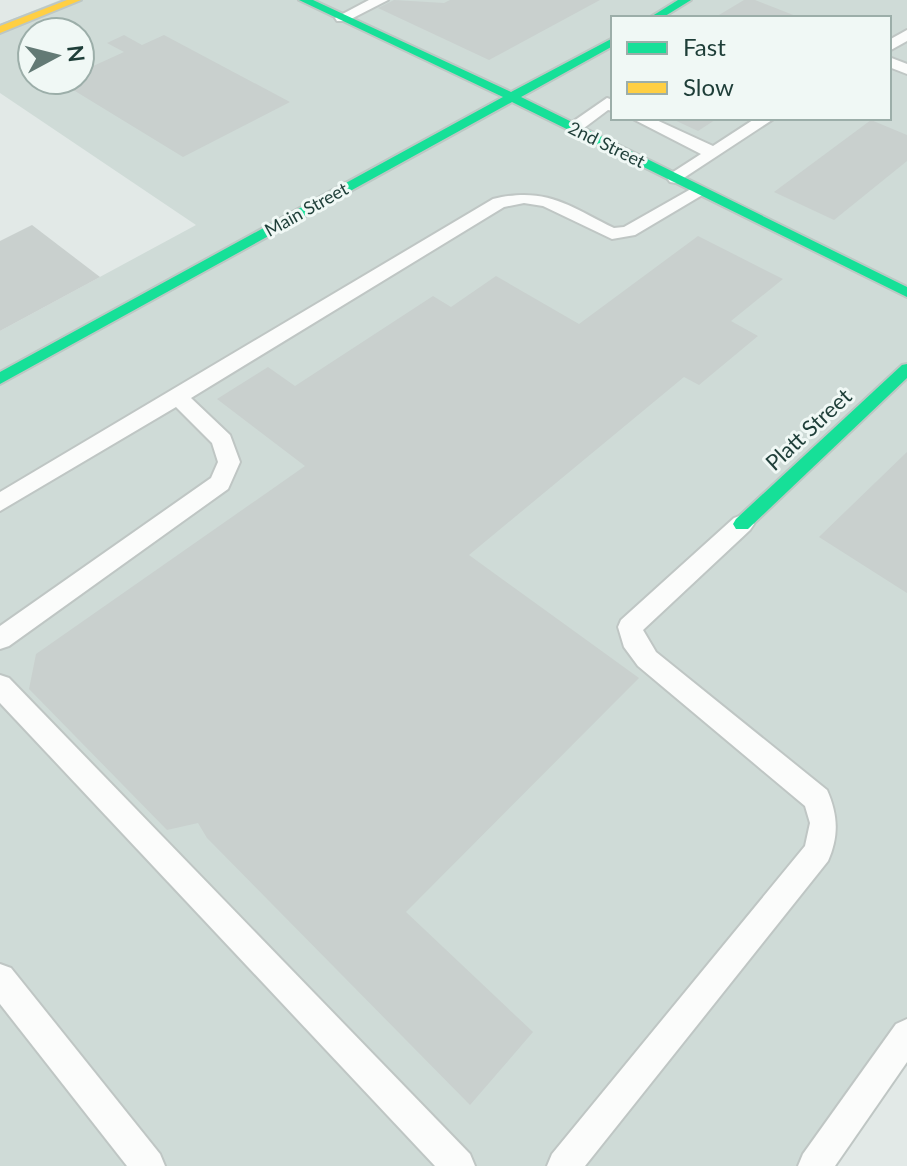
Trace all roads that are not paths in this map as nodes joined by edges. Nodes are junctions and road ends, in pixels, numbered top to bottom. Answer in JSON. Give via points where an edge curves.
{"nodes":[{"id":1,"x":76,"y":0,"type":"edge"},
{"id":2,"x":304,"y":0,"type":"edge"},
{"id":3,"x":381,"y":0,"type":"edge"},
{"id":4,"x":686,"y":0,"type":"edge"},
{"id":5,"x":658,"y":16,"type":"edge"},
{"id":6,"x":342,"y":18,"type":"junction"},
{"id":7,"x":0,"y":30,"type":"edge"},
{"id":8,"x":610,"y":46,"type":"edge"},
{"id":9,"x":510,"y":96,"type":"junction"},
{"id":10,"x":611,"y":99,"type":"edge"},
{"id":11,"x":643,"y":120,"type":"edge"},
{"id":12,"x":764,"y":120,"type":"edge"},
{"id":13,"x":574,"y":128,"type":"junction"},
{"id":14,"x":713,"y":153,"type":"junction"},
{"id":15,"x":676,"y":178,"type":"junction"},
{"id":16,"x":698,"y":190,"type":"junction"},
{"id":17,"x":907,"y":293,"type":"edge"},
{"id":18,"x":907,"y":369,"type":"edge"},
{"id":19,"x":0,"y":379,"type":"edge"},
{"id":20,"x":177,"y":396,"type":"junction"},
{"id":21,"x":0,"y":503,"type":"edge"},
{"id":22,"x":742,"y":524,"type":"joint"},
{"id":23,"x":0,"y":639,"type":"edge"},
{"id":24,"x":0,"y":686,"type":"edge"},
{"id":25,"x":0,"y":979,"type":"edge"},
{"id":26,"x":907,"y":1035,"type":"edge"},
{"id":27,"x":148,"y":1166,"type":"edge"},
{"id":28,"x":458,"y":1166,"type":"edge"},
{"id":29,"x":564,"y":1166,"type":"edge"},
{"id":30,"x":815,"y":1166,"type":"edge"}],
"edges":[{"from":1,"to":7,"type":"street"},
{"from":2,"to":6,"type":"street","name":"2nd Street"},
{"from":3,"to":6,"type":"lane"},
{"from":4,"to":5,"type":"street"},
{"from":6,"to":9,"type":"street","name":"2nd Street"},
{"from":8,"to":9,"type":"street","name":"Main Street"},
{"from":9,"to":13,"type":"street","name":"2nd Street"},
{"from":9,"to":19,"type":"street","name":"Main Street"},
{"from":10,"to":13,"type":"lane"},
{"from":11,"to":14,"type":"lane"},
{"from":12,"to":14,"type":"lane"},
{"from":13,"to":15,"type":"street","name":"2nd Street"},
{"from":14,"to":15,"type":"lane"},
{"from":15,"to":16,"type":"street","name":"2nd Street"},
{"from":16,"to":17,"type":"street","name":"2nd Street"},
{"from":16,"to":20,"type":"lane","via":[[629,231],[612,234],[548,202],[524,198],[499,203]]},
{"from":18,"to":22,"type":"street","name":"Platt Street"},
{"from":20,"to":21,"type":"lane"},
{"from":20,"to":23,"type":"lane","via":[[222,440],[229,462],[220,483]]},
{"from":22,"to":29,"type":"lane","via":[[630,627],[633,640],[647,659],[817,799],[824,823],[818,852]]},
{"from":24,"to":28,"type":"lane"},
{"from":25,"to":27,"type":"lane"},
{"from":26,"to":30,"type":"lane"}]}
